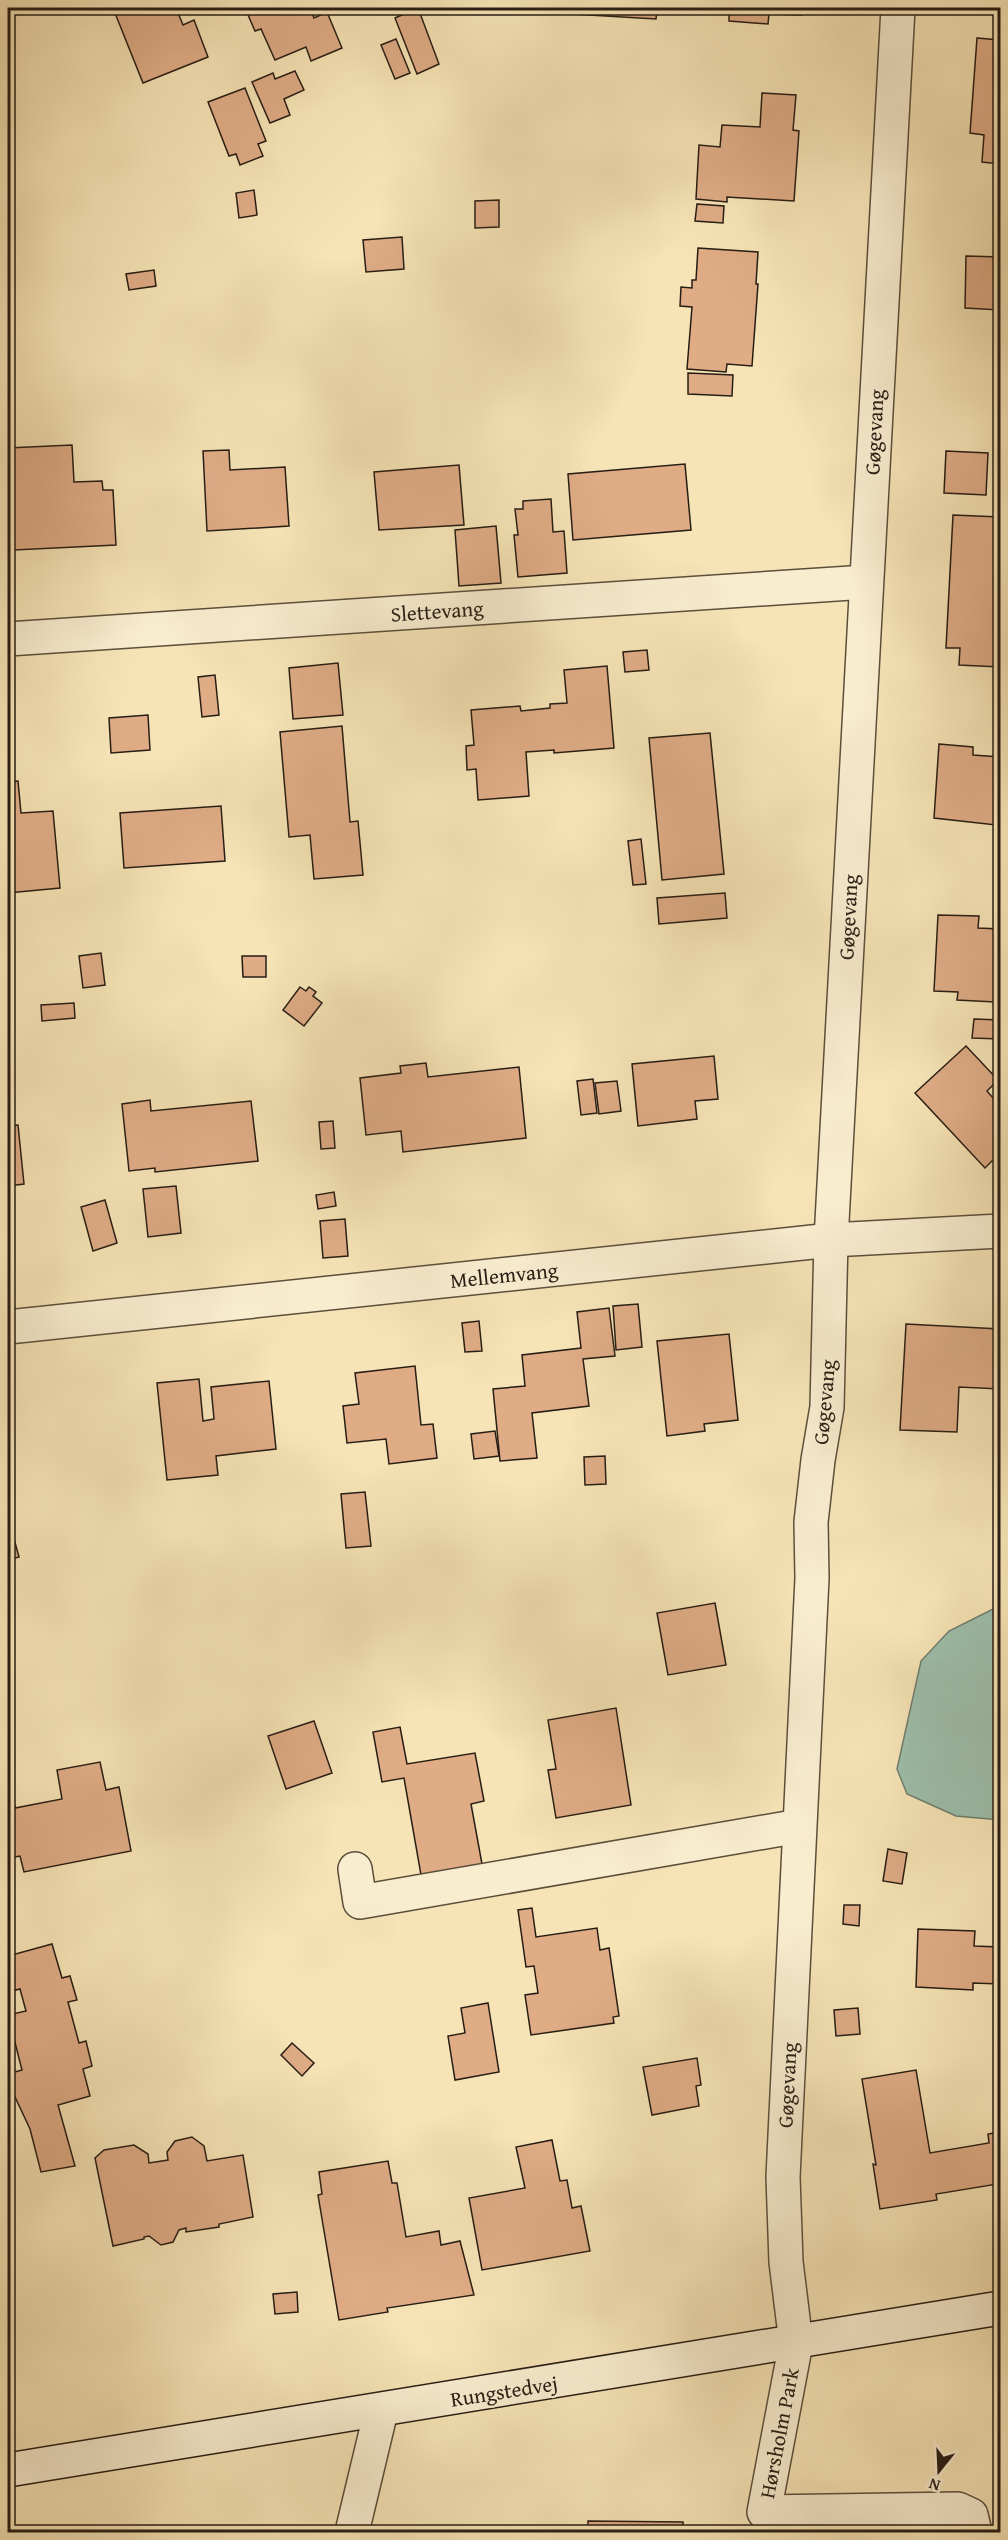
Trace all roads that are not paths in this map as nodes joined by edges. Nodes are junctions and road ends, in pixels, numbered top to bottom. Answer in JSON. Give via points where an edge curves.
{"nodes":[{"id":1,"x":898,"y":8,"type":"edge"},
{"id":2,"x":866,"y":582,"type":"junction"},
{"id":3,"x":8,"y":639,"type":"edge"},
{"id":4,"x":1000,"y":1231,"type":"edge"},
{"id":5,"x":831,"y":1240,"type":"junction"},
{"id":6,"x":8,"y":1327,"type":"edge"},
{"id":7,"x":799,"y":1826,"type":"junction"},
{"id":8,"x":355,"y":1869,"type":"dead end"},
{"id":9,"x":1000,"y":2308,"type":"edge"},
{"id":10,"x":796,"y":2343,"type":"junction"},
{"id":11,"x":381,"y":2411,"type":"junction"},
{"id":12,"x":8,"y":2470,"type":"edge"},
{"id":13,"x":352,"y":2532,"type":"edge"},
{"id":14,"x":975,"y":2532,"type":"edge"}],
"edges":[{"from":1,"to":2,"type":"street","name":"Gøgevang"},
{"from":2,"to":3,"type":"street","name":"Slettevang"},
{"from":2,"to":5,"type":"street","name":"Gøgevang"},
{"from":4,"to":5,"type":"street","name":"Mellemvang"},
{"from":5,"to":6,"type":"street","name":"Mellemvang"},
{"from":5,"to":7,"type":"street","name":"Gøgevang","via":[[827,1407],[811,1522],[812,1578]]},
{"from":7,"to":8,"type":"street","via":[[360,1902]]},
{"from":7,"to":10,"type":"street","name":"Gøgevang","via":[[783,2177],[786,2262]]},
{"from":9,"to":10,"type":"street","name":"Rungstedvej"},
{"from":10,"to":11,"type":"street","name":"Rungstedvej"},
{"from":10,"to":14,"type":"street","name":"Hørsholm Park","via":[[764,2512],[958,2509],[971,2515]]},
{"from":11,"to":12,"type":"street","name":"Rungstedvej"},
{"from":11,"to":13,"type":"street"}]}
